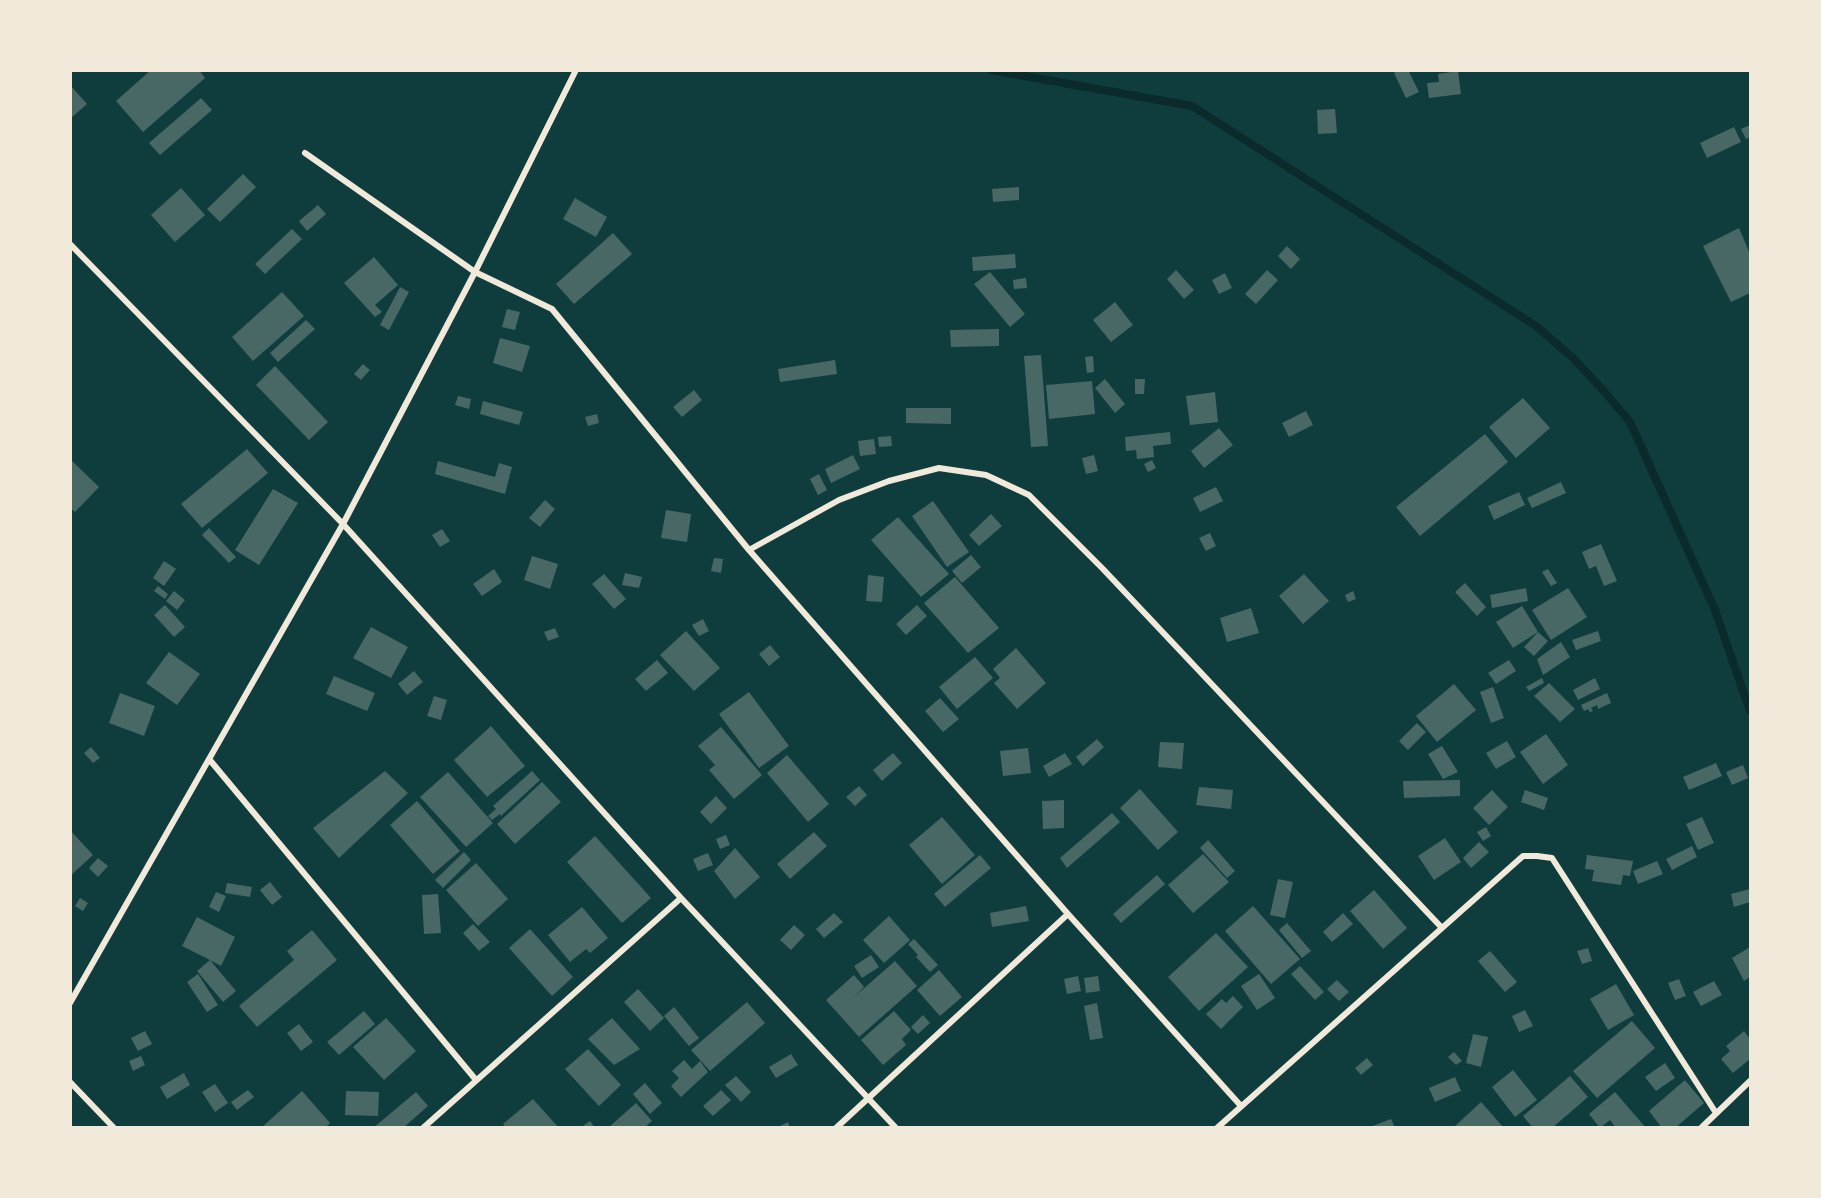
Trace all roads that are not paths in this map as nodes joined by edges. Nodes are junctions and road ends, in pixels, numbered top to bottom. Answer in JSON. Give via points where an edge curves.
{"nodes":[{"id":1,"x":576,"y":70,"type":"edge"},
{"id":2,"x":305,"y":153,"type":"dead end"},
{"id":3,"x":70,"y":244,"type":"edge"},
{"id":4,"x":475,"y":272,"type":"junction"},
{"id":5,"x":343,"y":524,"type":"junction"},
{"id":6,"x":749,"y":550,"type":"junction"},
{"id":7,"x":209,"y":759,"type":"junction"},
{"id":8,"x":681,"y":898,"type":"junction"},
{"id":9,"x":1068,"y":914,"type":"junction"},
{"id":10,"x":1442,"y":928,"type":"junction"},
{"id":11,"x":70,"y":1003,"type":"edge"},
{"id":12,"x":476,"y":1080,"type":"junction"},
{"id":13,"x":1750,"y":1081,"type":"edge"},
{"id":14,"x":70,"y":1082,"type":"edge"},
{"id":15,"x":869,"y":1098,"type":"junction"},
{"id":16,"x":1241,"y":1106,"type":"junction"},
{"id":17,"x":1716,"y":1113,"type":"junction"},
{"id":18,"x":114,"y":1128,"type":"edge"},
{"id":19,"x":423,"y":1128,"type":"edge"},
{"id":20,"x":836,"y":1128,"type":"edge"},
{"id":21,"x":896,"y":1128,"type":"edge"},
{"id":22,"x":1217,"y":1128,"type":"edge"},
{"id":23,"x":1701,"y":1128,"type":"edge"}],
"edges":[{"from":1,"to":4,"type":"street"},
{"from":2,"to":4,"type":"street"},
{"from":3,"to":5,"type":"street"},
{"from":4,"to":5,"type":"street"},
{"from":4,"to":6,"type":"street","via":[[552,309]]},
{"from":5,"to":7,"type":"street"},
{"from":5,"to":8,"type":"street"},
{"from":6,"to":9,"type":"street"},
{"from":6,"to":10,"type":"street","via":[[840,500],[889,481],[939,468],[986,475],[1029,495]]},
{"from":7,"to":11,"type":"street"},
{"from":7,"to":12,"type":"street"},
{"from":8,"to":12,"type":"street"},
{"from":8,"to":15,"type":"street"},
{"from":9,"to":15,"type":"street"},
{"from":9,"to":16,"type":"street"},
{"from":10,"to":16,"type":"street"},
{"from":10,"to":17,"type":"street","via":[[1523,856],[1552,858]]},
{"from":12,"to":19,"type":"street"},
{"from":13,"to":17,"type":"street"},
{"from":14,"to":18,"type":"street"},
{"from":15,"to":20,"type":"street"},
{"from":15,"to":21,"type":"street"},
{"from":16,"to":22,"type":"street"},
{"from":17,"to":23,"type":"street"}]}
